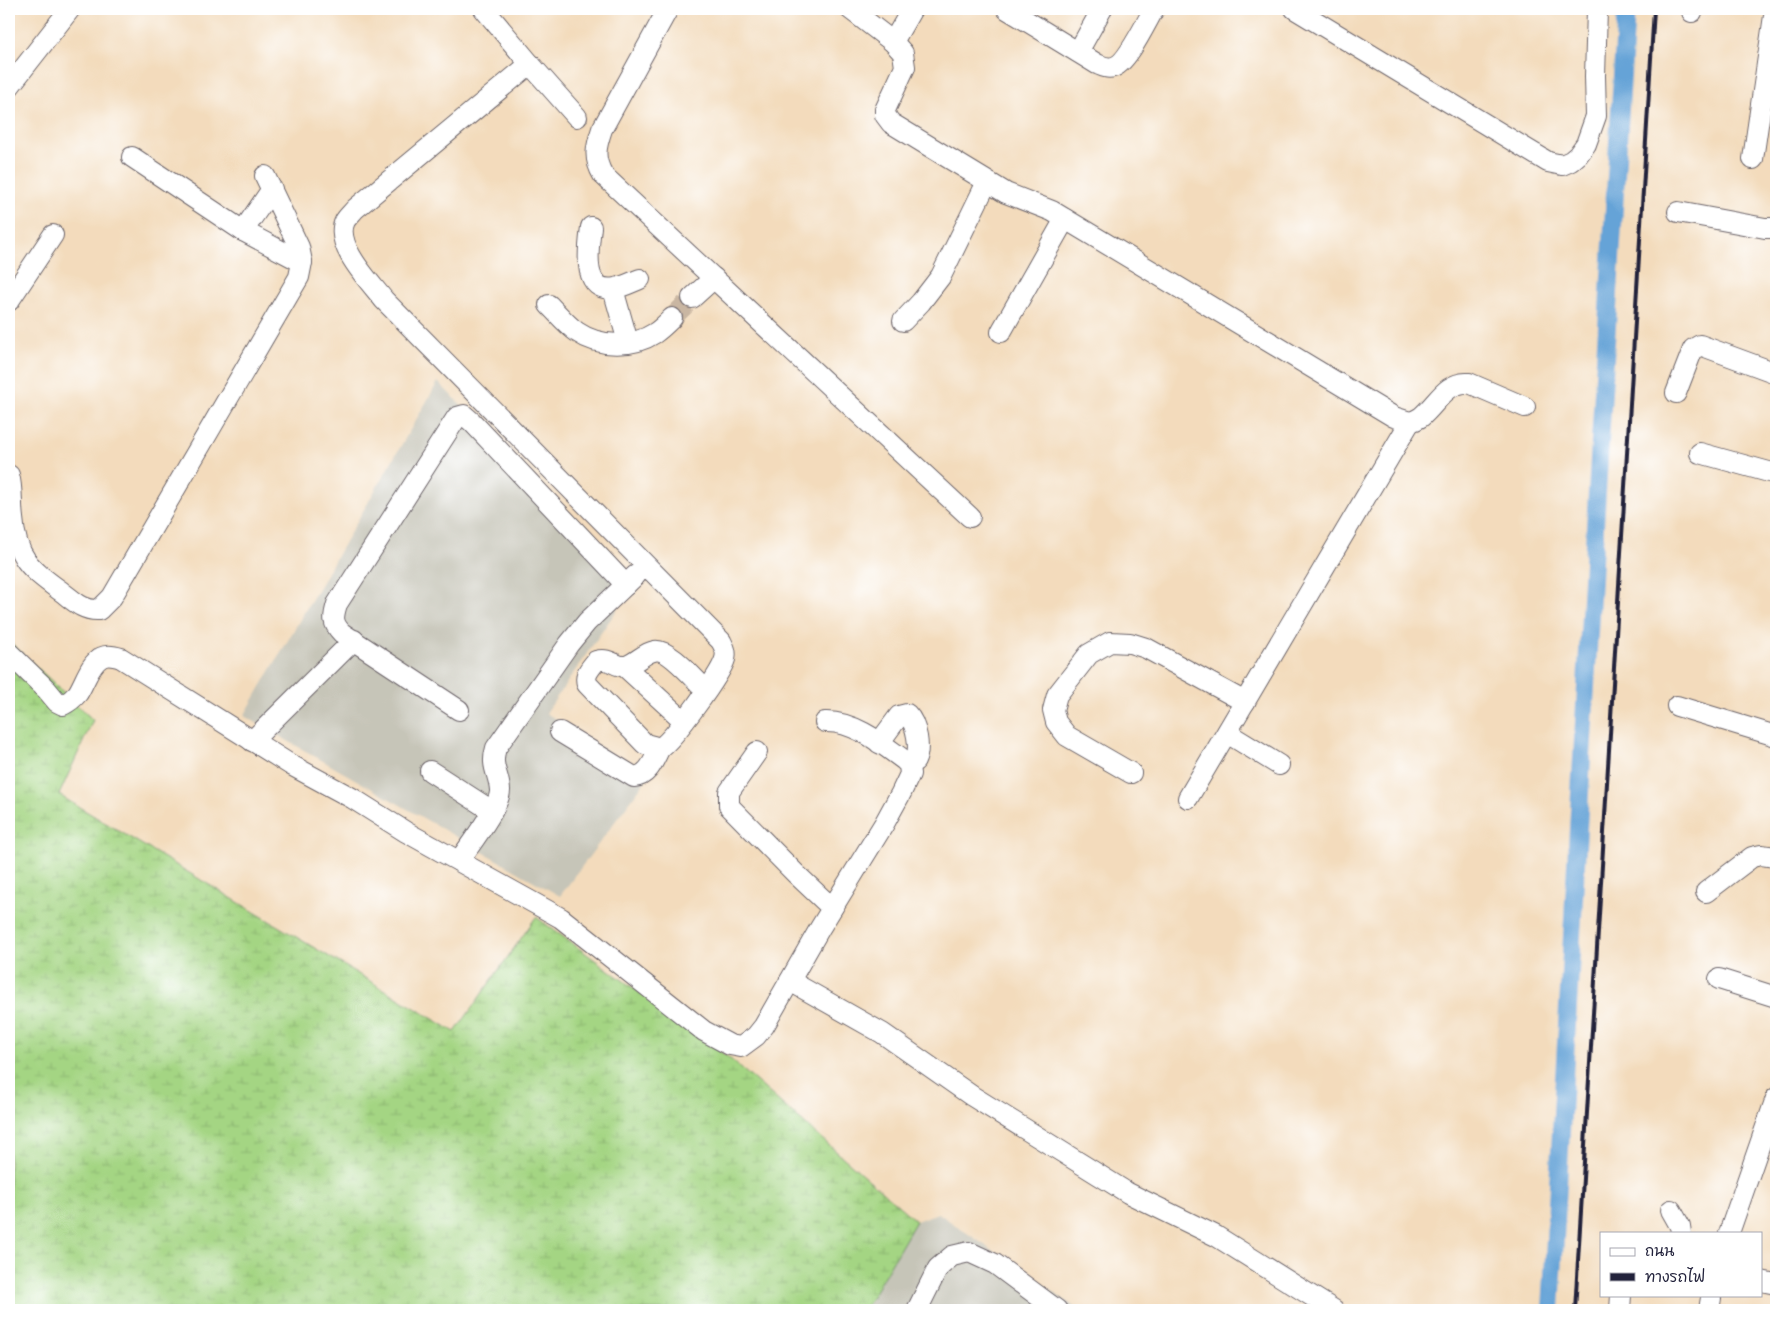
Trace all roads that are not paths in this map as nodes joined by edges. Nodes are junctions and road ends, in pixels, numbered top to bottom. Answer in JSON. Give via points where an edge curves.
{"nodes":[{"id":1,"x":70,"y":9,"type":"edge"},
{"id":2,"x":484,"y":9,"type":"edge"},
{"id":3,"x":668,"y":9,"type":"edge"},
{"id":4,"x":850,"y":9,"type":"edge"},
{"id":5,"x":912,"y":9,"type":"edge"},
{"id":6,"x":1007,"y":9,"type":"edge"},
{"id":7,"x":1102,"y":9,"type":"edge"},
{"id":8,"x":1154,"y":9,"type":"edge"},
{"id":9,"x":1295,"y":9,"type":"edge"},
{"id":10,"x":1775,"y":9,"type":"edge"},
{"id":11,"x":1597,"y":10,"type":"dead end"},
{"id":12,"x":893,"y":42,"type":"junction"},
{"id":13,"x":1078,"y":52,"type":"junction"},
{"id":14,"x":530,"y":64,"type":"junction"},
{"id":15,"x":9,"y":87,"type":"edge"},
{"id":16,"x":577,"y":117,"type":"dead end"},
{"id":17,"x":132,"y":157,"type":"dead end"},
{"id":18,"x":1753,"y":159,"type":"dead end"},
{"id":19,"x":987,"y":182,"type":"junction"},
{"id":20,"x":1678,"y":212,"type":"dead end"},
{"id":21,"x":1065,"y":219,"type":"junction"},
{"id":22,"x":591,"y":226,"type":"dead end"},
{"id":23,"x":1776,"y":228,"type":"edge"},
{"id":24,"x":243,"y":231,"type":"junction"},
{"id":25,"x":53,"y":235,"type":"dead end"},
{"id":26,"x":302,"y":262,"type":"junction"},
{"id":27,"x":714,"y":278,"type":"junction"},
{"id":28,"x":640,"y":279,"type":"dead end"},
{"id":29,"x":613,"y":289,"type":"junction"},
{"id":30,"x":692,"y":298,"type":"tunnel mouth"},
{"id":31,"x":9,"y":301,"type":"edge"},
{"id":32,"x":549,"y":305,"type":"dead end"},
{"id":33,"x":672,"y":318,"type":"tunnel mouth"},
{"id":34,"x":903,"y":321,"type":"dead end"},
{"id":35,"x":1001,"y":332,"type":"dead end"},
{"id":36,"x":628,"y":342,"type":"junction"},
{"id":37,"x":1776,"y":373,"type":"edge"},
{"id":38,"x":1676,"y":394,"type":"dead end"},
{"id":39,"x":1525,"y":408,"type":"dead end"},
{"id":40,"x":1410,"y":422,"type":"junction"},
{"id":41,"x":1700,"y":453,"type":"dead end"},
{"id":42,"x":1776,"y":474,"type":"edge"},
{"id":43,"x":9,"y":475,"type":"edge"},
{"id":44,"x":970,"y":517,"type":"dead end"},
{"id":45,"x":647,"y":566,"type":"junction"},
{"id":46,"x":626,"y":585,"type":"junction"},
{"id":47,"x":354,"y":640,"type":"junction"},
{"id":48,"x":9,"y":652,"type":"edge"},
{"id":49,"x":624,"y":666,"type":"junction"},
{"id":50,"x":706,"y":690,"type":"junction"},
{"id":51,"x":1245,"y":702,"type":"junction"},
{"id":52,"x":1677,"y":706,"type":"dead end"},
{"id":53,"x":459,"y":710,"type":"dead end"},
{"id":54,"x":684,"y":721,"type":"junction"},
{"id":55,"x":826,"y":722,"type":"dead end"},
{"id":56,"x":560,"y":732,"type":"dead end"},
{"id":57,"x":1227,"y":733,"type":"junction"},
{"id":58,"x":1776,"y":736,"type":"edge"},
{"id":59,"x":252,"y":741,"type":"junction"},
{"id":60,"x":879,"y":743,"type":"junction"},
{"id":61,"x":660,"y":748,"type":"junction"},
{"id":62,"x":757,"y":752,"type":"dead end"},
{"id":63,"x":909,"y":764,"type":"junction"},
{"id":64,"x":1279,"y":765,"type":"dead end"},
{"id":65,"x":430,"y":771,"type":"dead end"},
{"id":66,"x":1131,"y":773,"type":"dead end"},
{"id":67,"x":1188,"y":798,"type":"dead end"},
{"id":68,"x":492,"y":811,"type":"junction"},
{"id":69,"x":1776,"y":857,"type":"edge"},
{"id":70,"x":459,"y":860,"type":"junction"},
{"id":71,"x":1706,"y":892,"type":"dead end"},
{"id":72,"x":832,"y":908,"type":"junction"},
{"id":73,"x":1719,"y":979,"type":"dead end"},
{"id":74,"x":790,"y":981,"type":"junction"},
{"id":75,"x":1776,"y":997,"type":"edge"},
{"id":76,"x":1776,"y":1098,"type":"edge"},
{"id":77,"x":1671,"y":1210,"type":"dead end"},
{"id":78,"x":1681,"y":1232,"type":"edge"},
{"id":79,"x":1728,"y":1232,"type":"edge"},
{"id":80,"x":1762,"y":1281,"type":"edge"},
{"id":81,"x":1776,"y":1284,"type":"edge"},
{"id":82,"x":1621,"y":1296,"type":"edge"},
{"id":83,"x":917,"y":1310,"type":"edge"},
{"id":84,"x":1057,"y":1310,"type":"edge"},
{"id":85,"x":1334,"y":1310,"type":"edge"},
{"id":86,"x":1620,"y":1310,"type":"edge"}],
"edges":[{"from":1,"to":15,"type":"street"},
{"from":2,"to":14,"type":"street"},
{"from":3,"to":27,"type":"street","via":[[602,129],[596,150],[598,165],[604,175]]},
{"from":4,"to":12,"type":"street"},
{"from":5,"to":12,"type":"street"},
{"from":6,"to":13,"type":"street"},
{"from":7,"to":13,"type":"street"},
{"from":8,"to":13,"type":"street","via":[[1119,65],[1106,68]]},
{"from":9,"to":11,"type":"street","via":[[1548,162],[1562,165],[1578,155],[1586,144],[1596,116]]},
{"from":10,"to":18,"type":"street"},
{"from":12,"to":19,"type":"street","via":[[903,53],[905,67],[885,115],[895,126]]},
{"from":14,"to":16,"type":"street"},
{"from":14,"to":45,"type":"street","via":[[355,209],[344,222],[343,236],[346,248],[384,300]]},
{"from":17,"to":24,"type":"street"},
{"from":19,"to":21,"type":"street"},
{"from":19,"to":34,"type":"street","via":[[941,276]]},
{"from":20,"to":23,"type":"street"},
{"from":21,"to":35,"type":"street"},
{"from":21,"to":40,"type":"street","via":[[1394,417]]},
{"from":22,"to":29,"type":"street","via":[[588,269],[599,285]]},
{"from":24,"to":26,"type":"street"},
{"from":24,"to":26,"type":"street","via":[[269,182],[299,247]]},
{"from":25,"to":31,"type":"street"},
{"from":26,"to":43,"type":"street","via":[[294,286],[112,597],[99,610],[80,606],[34,571],[22,555],[16,544]]},
{"from":27,"to":30,"type":"street"},
{"from":27,"to":44,"type":"street"},
{"from":28,"to":29,"type":"street"},
{"from":29,"to":36,"type":"street"},
{"from":32,"to":36,"type":"street","via":[[576,331],[592,341]]},
{"from":33,"to":36,"type":"street","via":[[655,333]]},
{"from":37,"to":38,"type":"street","via":[[1700,345],[1693,349]]},
{"from":39,"to":40,"type":"street","via":[[1459,382],[1438,398],[1421,418]]},
{"from":40,"to":51,"type":"street"},
{"from":41,"to":42,"type":"street"},
{"from":45,"to":46,"type":"street"},
{"from":45,"to":50,"type":"street","via":[[721,641],[726,650],[720,670]]},
{"from":46,"to":47,"type":"street","via":[[464,415],[450,424],[336,604],[335,626]]},
{"from":46,"to":68,"type":"street","via":[[569,644],[496,748],[493,759],[500,795]]},
{"from":47,"to":53,"type":"street"},
{"from":47,"to":59,"type":"street"},
{"from":48,"to":59,"type":"street","via":[[63,705],[72,700],[103,656],[121,658]]},
{"from":49,"to":50,"type":"street","via":[[660,650]]},
{"from":49,"to":54,"type":"street"},
{"from":49,"to":61,"type":"street","via":[[608,660],[596,661],[587,672],[587,684],[645,744]]},
{"from":50,"to":54,"type":"street"},
{"from":51,"to":57,"type":"street"},
{"from":51,"to":66,"type":"street","via":[[1146,648],[1110,642],[1089,654],[1057,695],[1053,710],[1056,722],[1067,736]]},
{"from":52,"to":58,"type":"street"},
{"from":54,"to":61,"type":"street"},
{"from":55,"to":60,"type":"street","via":[[846,725]]},
{"from":56,"to":61,"type":"street","via":[[634,777],[644,775]]},
{"from":57,"to":64,"type":"street"},
{"from":57,"to":67,"type":"street"},
{"from":59,"to":70,"type":"street"},
{"from":60,"to":63,"type":"street"},
{"from":60,"to":63,"type":"street","via":[[899,716],[907,714],[911,718],[918,748],[915,761]]},
{"from":62,"to":72,"type":"street","via":[[729,792],[729,806]]},
{"from":63,"to":72,"type":"street","via":[[910,774],[902,793]]},
{"from":65,"to":68,"type":"street"},
{"from":68,"to":70,"type":"street"},
{"from":69,"to":71,"type":"street","via":[[1752,857]]},
{"from":70,"to":74,"type":"street","via":[[561,918],[691,1022],[730,1045],[740,1047],[756,1036]]},
{"from":72,"to":74,"type":"street"},
{"from":73,"to":75,"type":"street"},
{"from":74,"to":85,"type":"street","via":[[882,1033],[972,1096],[1128,1193],[1216,1236]]},
{"from":76,"to":79,"type":"street"},
{"from":77,"to":78,"type":"street"},
{"from":80,"to":81,"type":"street"},
{"from":82,"to":86,"type":"street"},
{"from":83,"to":84,"type":"street","via":[[938,1268],[952,1256],[969,1252],[995,1264]]}]}
